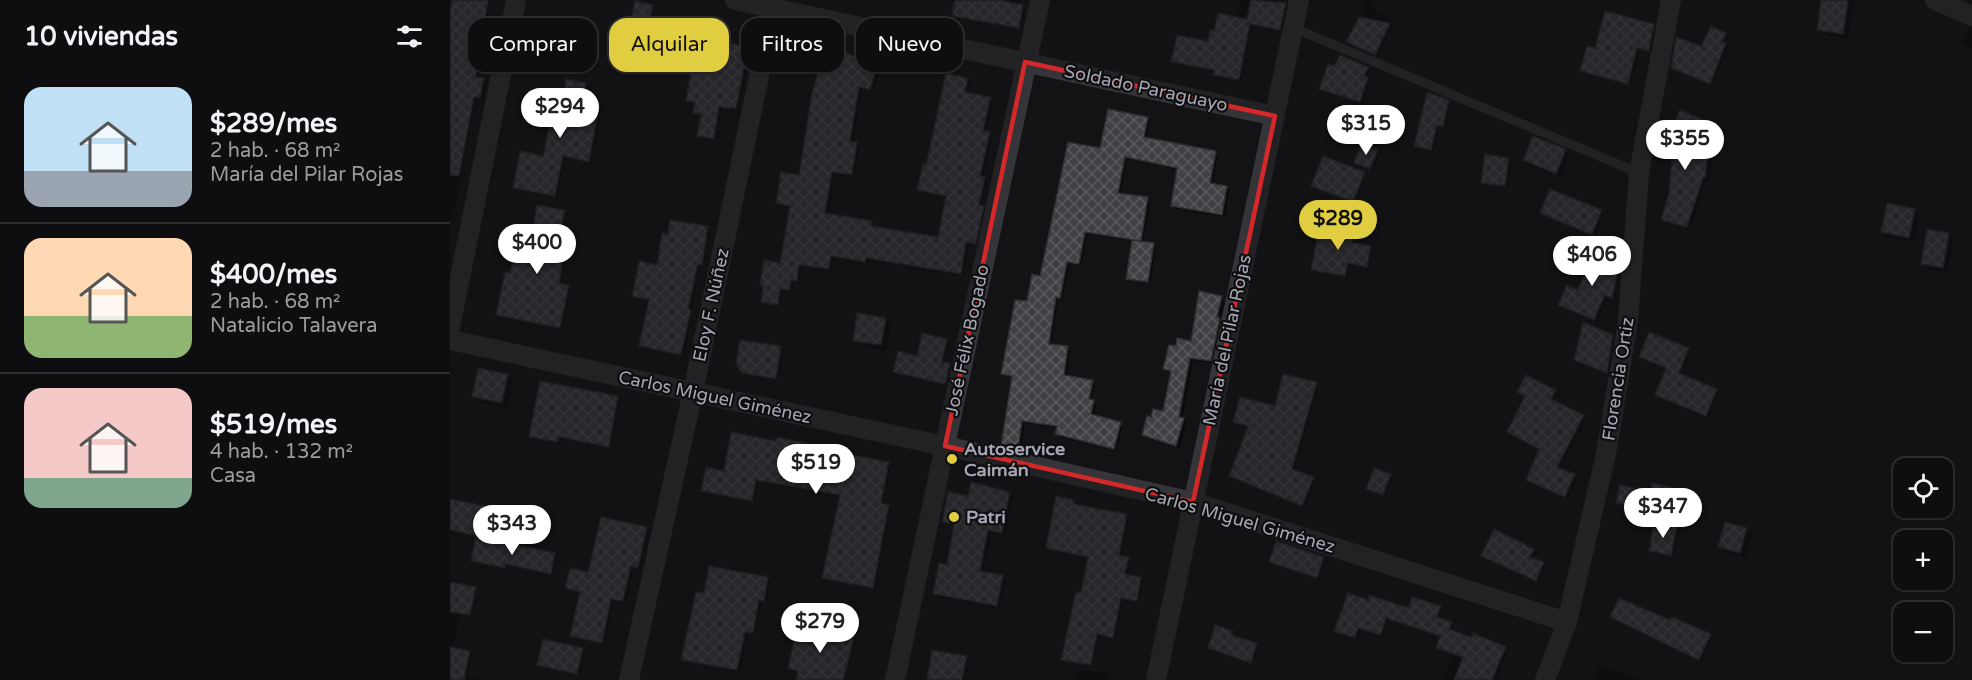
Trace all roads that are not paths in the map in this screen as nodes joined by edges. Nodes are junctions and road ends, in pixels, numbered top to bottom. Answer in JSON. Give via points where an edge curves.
{"nodes":[{"id":1,"x":516,"y":0,"type":"edge"},
{"id":2,"x":735,"y":0,"type":"edge"},
{"id":3,"x":1040,"y":0,"type":"edge"},
{"id":4,"x":1299,"y":0,"type":"edge"},
{"id":5,"x":1671,"y":0,"type":"edge"},
{"id":6,"x":1935,"y":0,"type":"edge"},
{"id":7,"x":774,"y":4,"type":"edge"},
{"id":8,"x":1972,"y":16,"type":"edge"},
{"id":9,"x":1294,"y":28,"type":"junction"},
{"id":10,"x":1025,"y":62,"type":"junction"},
{"id":11,"x":1275,"y":116,"type":"junction"},
{"id":12,"x":1639,"y":173,"type":"junction"},
{"id":13,"x":450,"y":327,"type":"edge"},
{"id":14,"x":450,"y":340,"type":"edge"},
{"id":15,"x":693,"y":392,"type":"junction"},
{"id":16,"x":945,"y":446,"type":"junction"},
{"id":17,"x":1192,"y":502,"type":"junction"},
{"id":18,"x":1567,"y":622,"type":"junction"},
{"id":19,"x":629,"y":680,"type":"edge"},
{"id":20,"x":895,"y":680,"type":"edge"},
{"id":21,"x":1156,"y":680,"type":"edge"},
{"id":22,"x":1545,"y":680,"type":"edge"}],
"edges":[{"from":1,"to":13,"type":"street"},
{"from":2,"to":7,"type":"street","name":"Soldado Paraguayo"},
{"from":3,"to":10,"type":"street","name":"José Félix Bogado"},
{"from":4,"to":9,"type":"street","name":"María del Pilar Rojas"},
{"from":5,"to":12,"type":"street","name":"Florencia Ortiz"},
{"from":6,"to":8,"type":"street"},
{"from":7,"to":10,"type":"street","name":"Soldado Paraguayo"},
{"from":7,"to":15,"type":"street","name":"Eloy F. Núñez"},
{"from":9,"to":11,"type":"street","name":"María del Pilar Rojas"},
{"from":9,"to":12,"type":"lane"},
{"from":10,"to":11,"type":"street","name":"Soldado Paraguayo"},
{"from":10,"to":16,"type":"street","name":"José Félix Bogado"},
{"from":11,"to":17,"type":"street","name":"María del Pilar Rojas"},
{"from":12,"to":18,"type":"street","name":"Florencia Ortiz","via":[[1628,321],[1606,454]]},
{"from":14,"to":15,"type":"street","name":"Carlos Miguel Giménez"},
{"from":15,"to":16,"type":"street","name":"Carlos Miguel Giménez"},
{"from":15,"to":19,"type":"street","name":"Eloy F. Núñez"},
{"from":16,"to":17,"type":"street","name":"Carlos Miguel Giménez"},
{"from":16,"to":20,"type":"street","name":"José Félix Bogado"},
{"from":17,"to":18,"type":"street","name":"Carlos Miguel Giménez"},
{"from":17,"to":21,"type":"street","name":"María del Pilar Rojas"},
{"from":18,"to":22,"type":"street","name":"Florencia Ortiz"}]}
